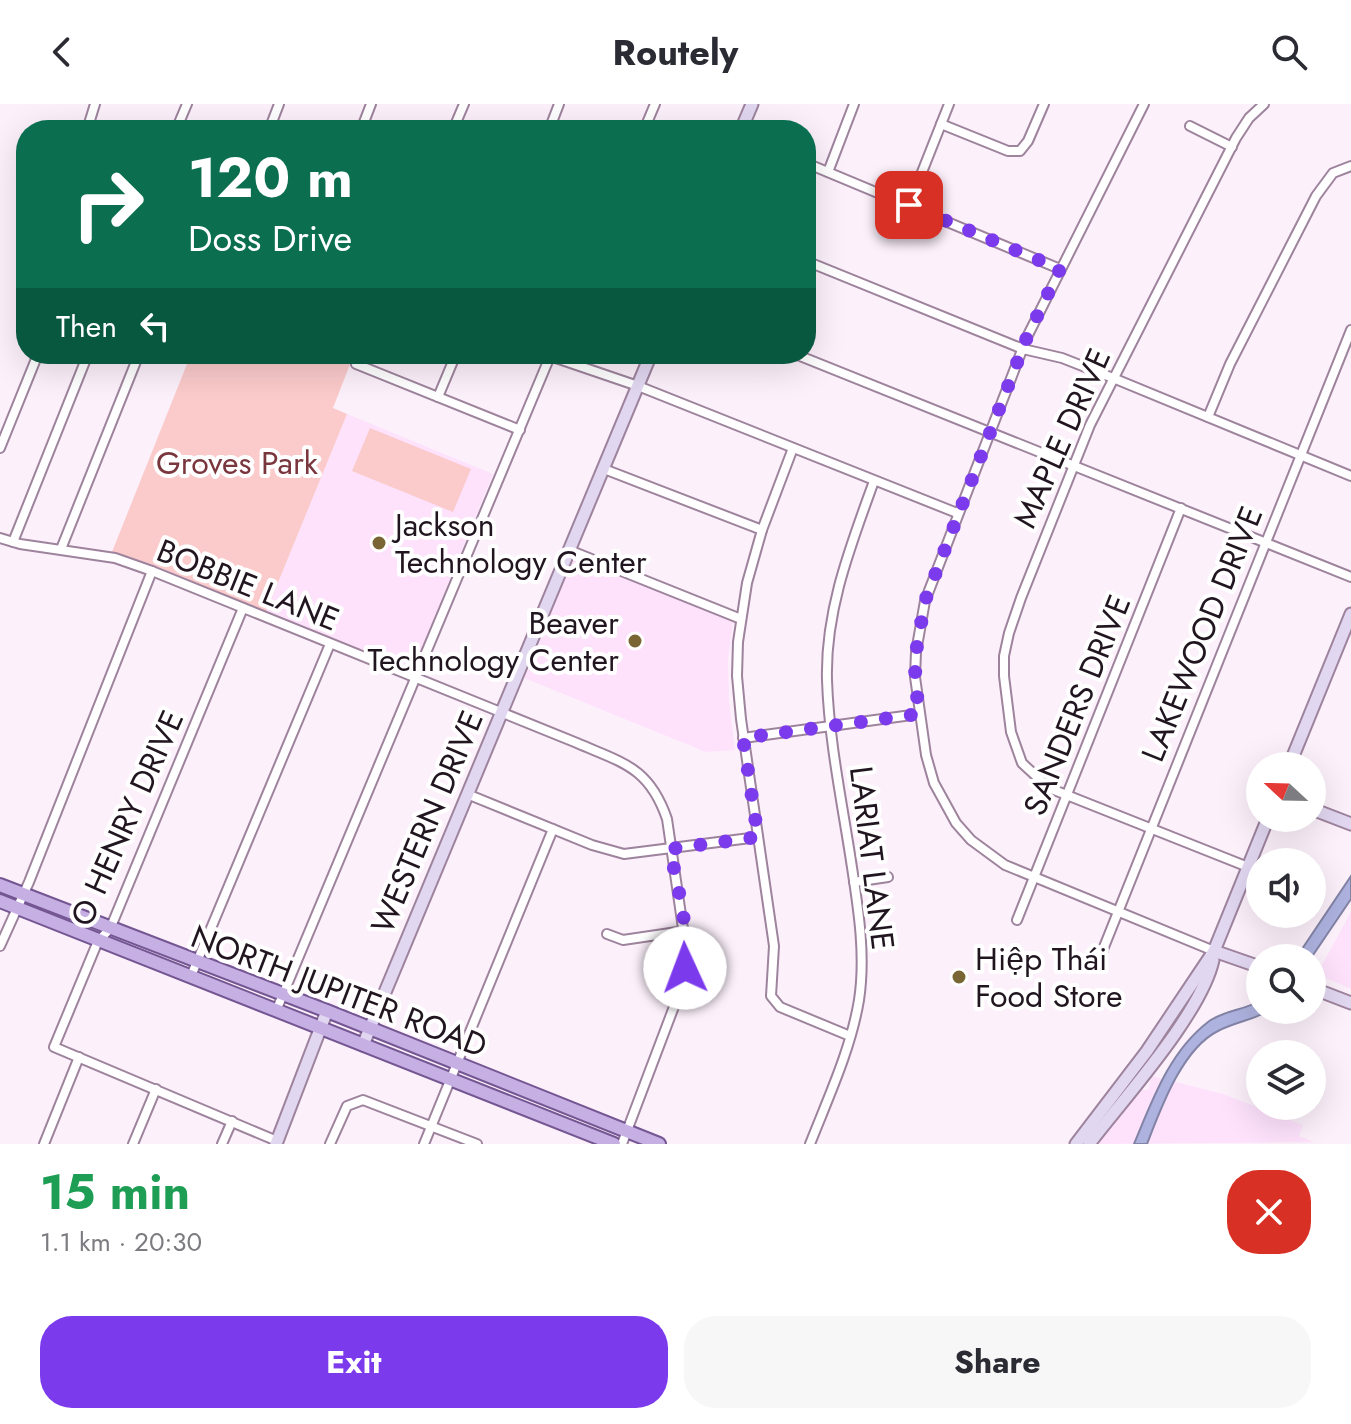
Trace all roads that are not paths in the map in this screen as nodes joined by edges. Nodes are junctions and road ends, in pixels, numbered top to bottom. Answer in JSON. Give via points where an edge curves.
{"nodes":[{"id":1,"x":854,"y":104,"type":"edge"},
{"id":2,"x":949,"y":104,"type":"edge"},
{"id":3,"x":1044,"y":104,"type":"edge"},
{"id":4,"x":1144,"y":104,"type":"edge"},
{"id":5,"x":1264,"y":104,"type":"edge"},
{"id":6,"x":941,"y":124,"type":"junction"},
{"id":7,"x":1190,"y":126,"type":"dead end"},
{"id":8,"x":1232,"y":147,"type":"junction"},
{"id":9,"x":1351,"y":166,"type":"edge"},
{"id":10,"x":816,"y":167,"type":"edge"},
{"id":11,"x":828,"y":172,"type":"junction"},
{"id":12,"x":909,"y":205,"type":"junction"},
{"id":13,"x":816,"y":265,"type":"edge"},
{"id":14,"x":1060,"y":269,"type":"junction"},
{"id":15,"x":1351,"y":330,"type":"edge"},
{"id":16,"x":1023,"y":349,"type":"junction"},
{"id":17,"x":816,"y":362,"type":"edge"},
{"id":18,"x":34,"y":364,"type":"edge"},
{"id":19,"x":84,"y":364,"type":"edge"},
{"id":20,"x":135,"y":364,"type":"edge"},
{"id":21,"x":356,"y":364,"type":"edge"},
{"id":22,"x":452,"y":364,"type":"edge"},
{"id":23,"x":546,"y":364,"type":"edge"},
{"id":24,"x":576,"y":364,"type":"edge"},
{"id":25,"x":647,"y":364,"type":"edge"},
{"id":26,"x":1113,"y":378,"type":"junction"},
{"id":27,"x":638,"y":386,"type":"junction"},
{"id":28,"x":438,"y":397,"type":"junction"},
{"id":29,"x":1208,"y":417,"type":"junction"},
{"id":30,"x":520,"y":430,"type":"junction"},
{"id":31,"x":991,"y":432,"type":"junction"},
{"id":32,"x":0,"y":448,"type":"edge"},
{"id":33,"x":793,"y":448,"type":"junction"},
{"id":34,"x":1300,"y":455,"type":"junction"},
{"id":35,"x":1073,"y":465,"type":"junction"},
{"id":36,"x":604,"y":469,"type":"junction"},
{"id":37,"x":1351,"y":476,"type":"edge"},
{"id":38,"x":874,"y":481,"type":"junction"},
{"id":39,"x":1181,"y":508,"type":"junction"},
{"id":40,"x":957,"y":513,"type":"junction"},
{"id":41,"x":762,"y":530,"type":"junction"},
{"id":42,"x":0,"y":538,"type":"edge"},
{"id":43,"x":1265,"y":541,"type":"junction"},
{"id":44,"x":13,"y":542,"type":"junction"},
{"id":45,"x":61,"y":549,"type":"junction"},
{"id":46,"x":569,"y":550,"type":"junction"},
{"id":47,"x":152,"y":571,"type":"junction"},
{"id":48,"x":1351,"y":577,"type":"edge"},
{"id":49,"x":243,"y":608,"type":"junction"},
{"id":50,"x":1351,"y":614,"type":"edge"},
{"id":51,"x":741,"y":619,"type":"junction"},
{"id":52,"x":330,"y":644,"type":"junction"},
{"id":53,"x":415,"y":679,"type":"junction"},
{"id":54,"x":501,"y":713,"type":"junction"},
{"id":55,"x":919,"y":714,"type":"junction"},
{"id":56,"x":831,"y":726,"type":"junction"},
{"id":57,"x":743,"y":738,"type":"junction"},
{"id":58,"x":1295,"y":752,"type":"edge"},
{"id":59,"x":467,"y":794,"type":"junction"},
{"id":60,"x":1067,"y":795,"type":"junction"},
{"id":61,"x":1326,"y":814,"type":"edge"},
{"id":62,"x":1351,"y":824,"type":"edge"},
{"id":63,"x":1150,"y":828,"type":"junction"},
{"id":64,"x":553,"y":829,"type":"junction"},
{"id":65,"x":758,"y":837,"type":"junction"},
{"id":66,"x":670,"y":849,"type":"junction"},
{"id":67,"x":1246,"y":866,"type":"edge"},
{"id":68,"x":1246,"y":872,"type":"edge"},
{"id":69,"x":888,"y":877,"type":"dead end"},
{"id":70,"x":1033,"y":878,"type":"junction"},
{"id":71,"x":854,"y":882,"type":"junction"},
{"id":72,"x":0,"y":885,"type":"edge"},
{"id":73,"x":23,"y":894,"type":"junction"},
{"id":74,"x":0,"y":901,"type":"edge"},
{"id":75,"x":16,"y":908,"type":"junction"},
{"id":76,"x":1117,"y":912,"type":"junction"},
{"id":77,"x":1017,"y":920,"type":"dead end"},
{"id":78,"x":110,"y":929,"type":"junction"},
{"id":79,"x":684,"y":931,"type":"junction"},
{"id":80,"x":607,"y":934,"type":"dead end"},
{"id":81,"x":98,"y":941,"type":"junction"},
{"id":82,"x":0,"y":946,"type":"edge"},
{"id":83,"x":1214,"y":951,"type":"junction"},
{"id":84,"x":1100,"y":957,"type":"dead end"},
{"id":85,"x":1246,"y":962,"type":"edge"},
{"id":86,"x":196,"y":963,"type":"junction"},
{"id":87,"x":191,"y":976,"type":"junction"},
{"id":88,"x":1326,"y":993,"type":"edge"},
{"id":89,"x":283,"y":995,"type":"junction"},
{"id":90,"x":1351,"y":1003,"type":"edge"},
{"id":91,"x":276,"y":1011,"type":"junction"},
{"id":92,"x":327,"y":1011,"type":"junction"},
{"id":93,"x":322,"y":1029,"type":"junction"},
{"id":94,"x":370,"y":1029,"type":"junction"},
{"id":95,"x":850,"y":1036,"type":"junction"},
{"id":96,"x":363,"y":1045,"type":"junction"},
{"id":97,"x":79,"y":1057,"type":"junction"},
{"id":98,"x":456,"y":1065,"type":"junction"},
{"id":99,"x":1137,"y":1073,"type":"junction"},
{"id":100,"x":449,"y":1079,"type":"junction"},
{"id":101,"x":156,"y":1089,"type":"junction"},
{"id":102,"x":232,"y":1121,"type":"junction"},
{"id":103,"x":431,"y":1126,"type":"junction"},
{"id":104,"x":1089,"y":1127,"type":"junction"},
{"id":105,"x":624,"y":1137,"type":"edge"},
{"id":106,"x":277,"y":1143,"type":"edge"},
{"id":107,"x":44,"y":1144,"type":"edge"},
{"id":108,"x":133,"y":1144,"type":"edge"},
{"id":109,"x":222,"y":1144,"type":"edge"},
{"id":110,"x":330,"y":1144,"type":"edge"},
{"id":111,"x":424,"y":1144,"type":"edge"},
{"id":112,"x":477,"y":1144,"type":"edge"},
{"id":113,"x":614,"y":1144,"type":"edge"},
{"id":114,"x":659,"y":1144,"type":"edge"},
{"id":115,"x":810,"y":1144,"type":"edge"},
{"id":116,"x":1076,"y":1144,"type":"edge"},
{"id":117,"x":1083,"y":1144,"type":"edge"},
{"id":118,"x":1089,"y":1144,"type":"edge"}],
"edges":[{"from":1,"to":11,"type":"street"},
{"from":2,"to":6,"type":"street"},
{"from":3,"to":6,"type":"street","via":[[1020,151]]},
{"from":4,"to":14,"type":"street"},
{"from":5,"to":8,"type":"street","name":"MAPLE DRIVE"},
{"from":6,"to":12,"type":"street"},
{"from":7,"to":8,"type":"street"},
{"from":8,"to":26,"type":"street","name":"MAPLE DRIVE"},
{"from":9,"to":29,"type":"street","via":[[1333,173],[1316,196]]},
{"from":10,"to":11,"type":"street"},
{"from":11,"to":12,"type":"street"},
{"from":12,"to":14,"type":"street"},
{"from":13,"to":16,"type":"street"},
{"from":14,"to":16,"type":"street"},
{"from":15,"to":34,"type":"street","name":"LAKEWOOD DRIVE"},
{"from":16,"to":26,"type":"street"},
{"from":16,"to":31,"type":"street"},
{"from":17,"to":31,"type":"street"},
{"from":18,"to":32,"type":"street"},
{"from":19,"to":44,"type":"street"},
{"from":20,"to":45,"type":"street"},
{"from":21,"to":28,"type":"street"},
{"from":22,"to":28,"type":"street"},
{"from":23,"to":30,"type":"street"},
{"from":24,"to":27,"type":"street"},
{"from":25,"to":27,"type":"street","name":"WESTERN DRIVE"},
{"from":26,"to":29,"type":"street"},
{"from":26,"to":35,"type":"street","name":"MAPLE DRIVE"},
{"from":27,"to":33,"type":"street"},
{"from":27,"to":36,"type":"street","name":"WESTERN DRIVE"},
{"from":28,"to":30,"type":"street"},
{"from":29,"to":34,"type":"street"},
{"from":30,"to":53,"type":"street"},
{"from":31,"to":35,"type":"street"},
{"from":31,"to":40,"type":"street"},
{"from":33,"to":38,"type":"street"},
{"from":33,"to":41,"type":"street"},
{"from":34,"to":37,"type":"street"},
{"from":34,"to":43,"type":"street","name":"LAKEWOOD DRIVE"},
{"from":35,"to":39,"type":"street"},
{"from":35,"to":60,"type":"street","name":"MAPLE DRIVE","via":[[1004,656],[1011,732],[1022,763],[1049,788]]},
{"from":36,"to":41,"type":"street"},
{"from":36,"to":46,"type":"street","name":"WESTERN DRIVE"},
{"from":38,"to":40,"type":"street"},
{"from":38,"to":56,"type":"street","name":"LARIAT LANE","via":[[842,568],[832,613],[827,671]]},
{"from":39,"to":43,"type":"street"},
{"from":39,"to":60,"type":"street","name":"SANDERS DRIVE"},
{"from":40,"to":55,"type":"street","via":[[919,624]]},
{"from":41,"to":51,"type":"street"},
{"from":42,"to":44,"type":"street","name":"BOBBIE LANE"},
{"from":43,"to":48,"type":"street"},
{"from":43,"to":63,"type":"street","name":"LAKEWOOD DRIVE"},
{"from":44,"to":45,"type":"street","name":"BOBBIE LANE"},
{"from":45,"to":47,"type":"street","name":"BOBBIE LANE"},
{"from":46,"to":51,"type":"street"},
{"from":46,"to":54,"type":"street","name":"WESTERN DRIVE"},
{"from":47,"to":49,"type":"street","name":"BOBBIE LANE"},
{"from":47,"to":73,"type":"street"},
{"from":49,"to":52,"type":"street","name":"BOBBIE LANE"},
{"from":49,"to":78,"type":"street","name":"O HENRY DRIVE"},
{"from":50,"to":58,"type":"street"},
{"from":51,"to":57,"type":"street","via":[[737,676]]},
{"from":52,"to":53,"type":"street","name":"BOBBIE LANE"},
{"from":52,"to":86,"type":"street"},
{"from":53,"to":54,"type":"street","name":"BOBBIE LANE"},
{"from":53,"to":89,"type":"street"},
{"from":54,"to":59,"type":"street","name":"WESTERN DRIVE"},
{"from":54,"to":66,"type":"street","name":"BOBBIE LANE","via":[[638,772],[660,800]]},
{"from":55,"to":56,"type":"street"},
{"from":55,"to":70,"type":"street","via":[[934,783],[956,823],[1005,865]]},
{"from":56,"to":57,"type":"street"},
{"from":56,"to":71,"type":"street","name":"LARIAT LANE"},
{"from":57,"to":65,"type":"street"},
{"from":59,"to":64,"type":"street"},
{"from":59,"to":94,"type":"street","name":"WESTERN DRIVE"},
{"from":60,"to":63,"type":"street","name":"MAPLE DRIVE"},
{"from":60,"to":70,"type":"street","name":"SANDERS DRIVE"},
{"from":61,"to":62,"type":"street"},
{"from":63,"to":67,"type":"street","name":"MAPLE DRIVE"},
{"from":63,"to":76,"type":"street","name":"LAKEWOOD DRIVE"},
{"from":64,"to":66,"type":"street","via":[[624,854]]},
{"from":64,"to":98,"type":"street"},
{"from":65,"to":66,"type":"street"},
{"from":65,"to":95,"type":"street","via":[[774,946],[771,996],[780,1007]]},
{"from":66,"to":79,"type":"street","name":"BOBBIE LANE"},
{"from":68,"to":83,"type":"street"},
{"from":69,"to":71,"type":"street"},
{"from":70,"to":76,"type":"street"},
{"from":70,"to":77,"type":"street","name":"SANDERS DRIVE"},
{"from":71,"to":95,"type":"street","name":"LARIAT LANE","via":[[862,972]]},
{"from":72,"to":73,"type":"main road","name":"NORTH JUPITER ROAD"},
{"from":73,"to":75,"type":"street"},
{"from":73,"to":78,"type":"main road","name":"NORTH JUPITER ROAD"},
{"from":74,"to":75,"type":"main road","name":"NORTH JUPITER ROAD"},
{"from":75,"to":81,"type":"main road","name":"NORTH JUPITER ROAD"},
{"from":75,"to":82,"type":"street"},
{"from":76,"to":83,"type":"street"},
{"from":76,"to":84,"type":"street","name":"LAKEWOOD DRIVE"},
{"from":78,"to":81,"type":"street","name":"O HENRY DRIVE"},
{"from":78,"to":86,"type":"main road","name":"NORTH JUPITER ROAD"},
{"from":79,"to":80,"type":"street","via":[[623,940]]},
{"from":79,"to":105,"type":"street","name":"BOBBIE LANE","via":[[687,956],[681,985]]},
{"from":81,"to":87,"type":"main road","name":"NORTH JUPITER ROAD"},
{"from":81,"to":97,"type":"street","name":"O HENRY DRIVE","via":[[54,1047]]},
{"from":83,"to":85,"type":"street"},
{"from":83,"to":99,"type":"street"},
{"from":83,"to":99,"type":"street","via":[[1211,970],[1186,1016]]},
{"from":86,"to":87,"type":"street"},
{"from":86,"to":89,"type":"main road","name":"NORTH JUPITER ROAD"},
{"from":87,"to":91,"type":"main road","name":"NORTH JUPITER ROAD"},
{"from":88,"to":90,"type":"street"},
{"from":89,"to":91,"type":"street"},
{"from":89,"to":92,"type":"main road","name":"NORTH JUPITER ROAD"},
{"from":91,"to":93,"type":"main road","name":"NORTH JUPITER ROAD"},
{"from":92,"to":93,"type":"street"},
{"from":92,"to":94,"type":"main road","name":"NORTH JUPITER ROAD"},
{"from":93,"to":96,"type":"main road","name":"NORTH JUPITER ROAD"},
{"from":93,"to":106,"type":"street"},
{"from":94,"to":96,"type":"street","name":"WESTERN DRIVE"},
{"from":94,"to":98,"type":"main road","name":"NORTH JUPITER ROAD"},
{"from":95,"to":115,"type":"street","name":"LARIAT LANE"},
{"from":96,"to":100,"type":"main road","name":"NORTH JUPITER ROAD"},
{"from":97,"to":101,"type":"street"},
{"from":97,"to":107,"type":"street"},
{"from":98,"to":100,"type":"street"},
{"from":98,"to":105,"type":"main road","name":"NORTH JUPITER ROAD"},
{"from":99,"to":104,"type":"street"},
{"from":99,"to":118,"type":"street"},
{"from":100,"to":103,"type":"street"},
{"from":100,"to":113,"type":"main road","name":"NORTH JUPITER ROAD"},
{"from":101,"to":102,"type":"street"},
{"from":101,"to":108,"type":"street"},
{"from":102,"to":106,"type":"street"},
{"from":102,"to":109,"type":"street"},
{"from":103,"to":110,"type":"street","via":[[363,1100],[347,1106]]},
{"from":103,"to":111,"type":"street"},
{"from":103,"to":112,"type":"street"},
{"from":104,"to":116,"type":"street"},
{"from":104,"to":117,"type":"street"},
{"from":105,"to":114,"type":"main road","name":"NORTH JUPITER ROAD"}]}
